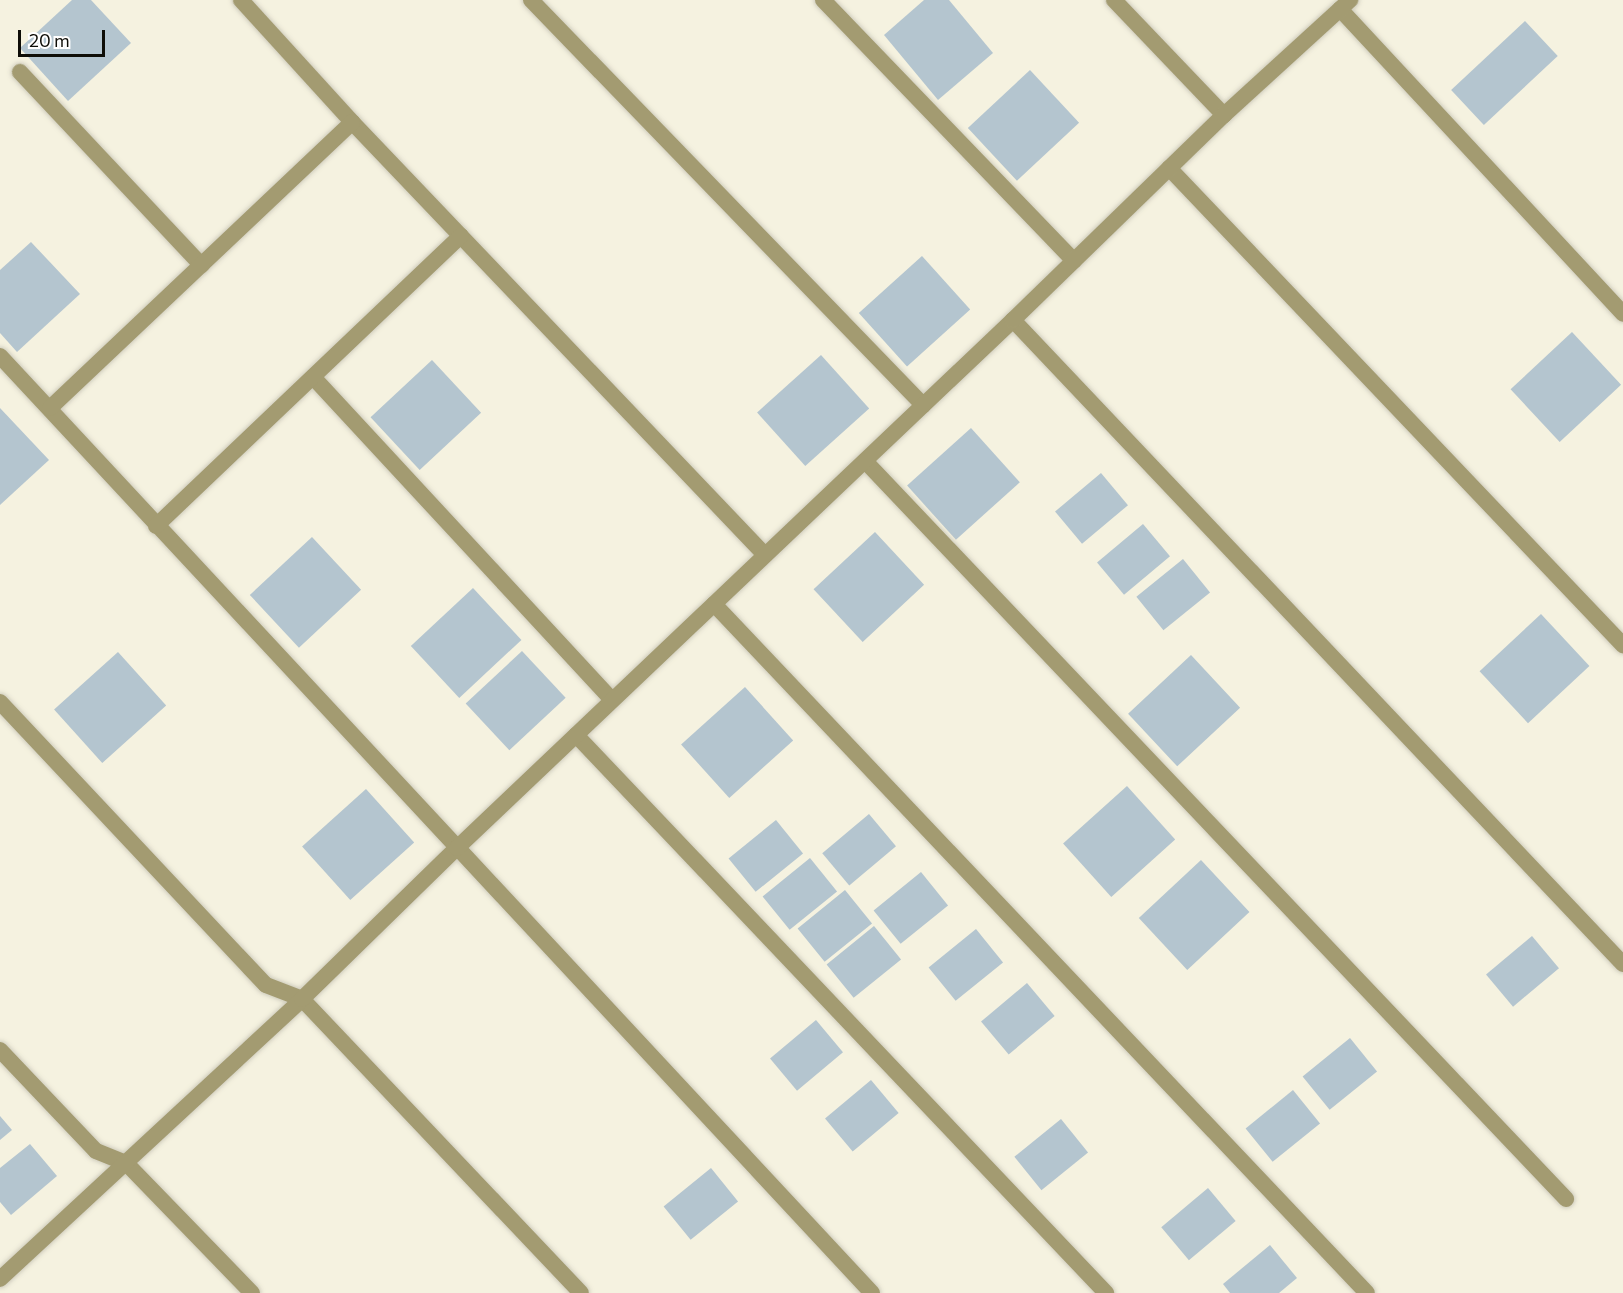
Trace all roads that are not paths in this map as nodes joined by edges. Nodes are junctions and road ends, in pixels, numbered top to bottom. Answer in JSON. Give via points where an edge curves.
{"nodes":[{"id":1,"x":241,"y":0,"type":"edge"},
{"id":2,"x":531,"y":0,"type":"edge"},
{"id":3,"x":823,"y":0,"type":"edge"},
{"id":4,"x":1114,"y":0,"type":"edge"},
{"id":5,"x":1345,"y":4,"type":"edge"},
{"id":6,"x":20,"y":72,"type":"dead end"},
{"id":7,"x":1224,"y":115,"type":"junction"},
{"id":8,"x":352,"y":122,"type":"junction"},
{"id":9,"x":1169,"y":168,"type":"junction"},
{"id":10,"x":461,"y":236,"type":"junction"},
{"id":11,"x":1074,"y":261,"type":"junction"},
{"id":12,"x":201,"y":265,"type":"junction"},
{"id":13,"x":1623,"y":314,"type":"edge"},
{"id":14,"x":1013,"y":320,"type":"junction"},
{"id":15,"x":0,"y":356,"type":"edge"},
{"id":16,"x":312,"y":377,"type":"junction"},
{"id":17,"x":923,"y":405,"type":"junction"},
{"id":18,"x":50,"y":408,"type":"junction"},
{"id":19,"x":865,"y":460,"type":"junction"},
{"id":20,"x":156,"y":526,"type":"junction"},
{"id":21,"x":765,"y":555,"type":"junction"},
{"id":22,"x":714,"y":604,"type":"junction"},
{"id":23,"x":1623,"y":645,"type":"edge"},
{"id":24,"x":612,"y":700,"type":"junction"},
{"id":25,"x":0,"y":702,"type":"edge"},
{"id":26,"x":576,"y":735,"type":"junction"},
{"id":27,"x":457,"y":848,"type":"junction"},
{"id":28,"x":1623,"y":963,"type":"edge"},
{"id":29,"x":302,"y":999,"type":"junction"},
{"id":30,"x":0,"y":1050,"type":"edge"},
{"id":31,"x":126,"y":1162,"type":"junction"},
{"id":32,"x":1566,"y":1199,"type":"dead end"},
{"id":33,"x":0,"y":1279,"type":"edge"},
{"id":34,"x":252,"y":1293,"type":"edge"},
{"id":35,"x":582,"y":1293,"type":"edge"},
{"id":36,"x":872,"y":1293,"type":"edge"},
{"id":37,"x":1106,"y":1293,"type":"edge"},
{"id":38,"x":1367,"y":1293,"type":"edge"}],
"edges":[{"from":1,"to":8,"type":"street"},
{"from":2,"to":17,"type":"street"},
{"from":3,"to":11,"type":"street"},
{"from":4,"to":7,"type":"street"},
{"from":5,"to":7,"type":"street"},
{"from":5,"to":13,"type":"street"},
{"from":6,"to":12,"type":"street"},
{"from":7,"to":9,"type":"street"},
{"from":8,"to":10,"type":"street"},
{"from":8,"to":12,"type":"street"},
{"from":9,"to":11,"type":"street"},
{"from":9,"to":23,"type":"street"},
{"from":10,"to":16,"type":"street"},
{"from":10,"to":21,"type":"street"},
{"from":11,"to":14,"type":"street"},
{"from":12,"to":18,"type":"street"},
{"from":14,"to":17,"type":"street"},
{"from":14,"to":28,"type":"street"},
{"from":15,"to":18,"type":"street"},
{"from":16,"to":20,"type":"street"},
{"from":16,"to":24,"type":"street"},
{"from":17,"to":19,"type":"street"},
{"from":18,"to":20,"type":"street"},
{"from":19,"to":21,"type":"street"},
{"from":19,"to":32,"type":"street"},
{"from":20,"to":27,"type":"street"},
{"from":21,"to":22,"type":"street"},
{"from":22,"to":24,"type":"street"},
{"from":22,"to":38,"type":"street"},
{"from":24,"to":26,"type":"street"},
{"from":25,"to":29,"type":"street","via":[[266,985]]},
{"from":26,"to":27,"type":"street"},
{"from":26,"to":37,"type":"street"},
{"from":27,"to":29,"type":"street"},
{"from":27,"to":36,"type":"street"},
{"from":29,"to":31,"type":"street"},
{"from":29,"to":35,"type":"street"},
{"from":30,"to":31,"type":"street","via":[[96,1151]]},
{"from":31,"to":33,"type":"street"},
{"from":31,"to":34,"type":"street"}]}
